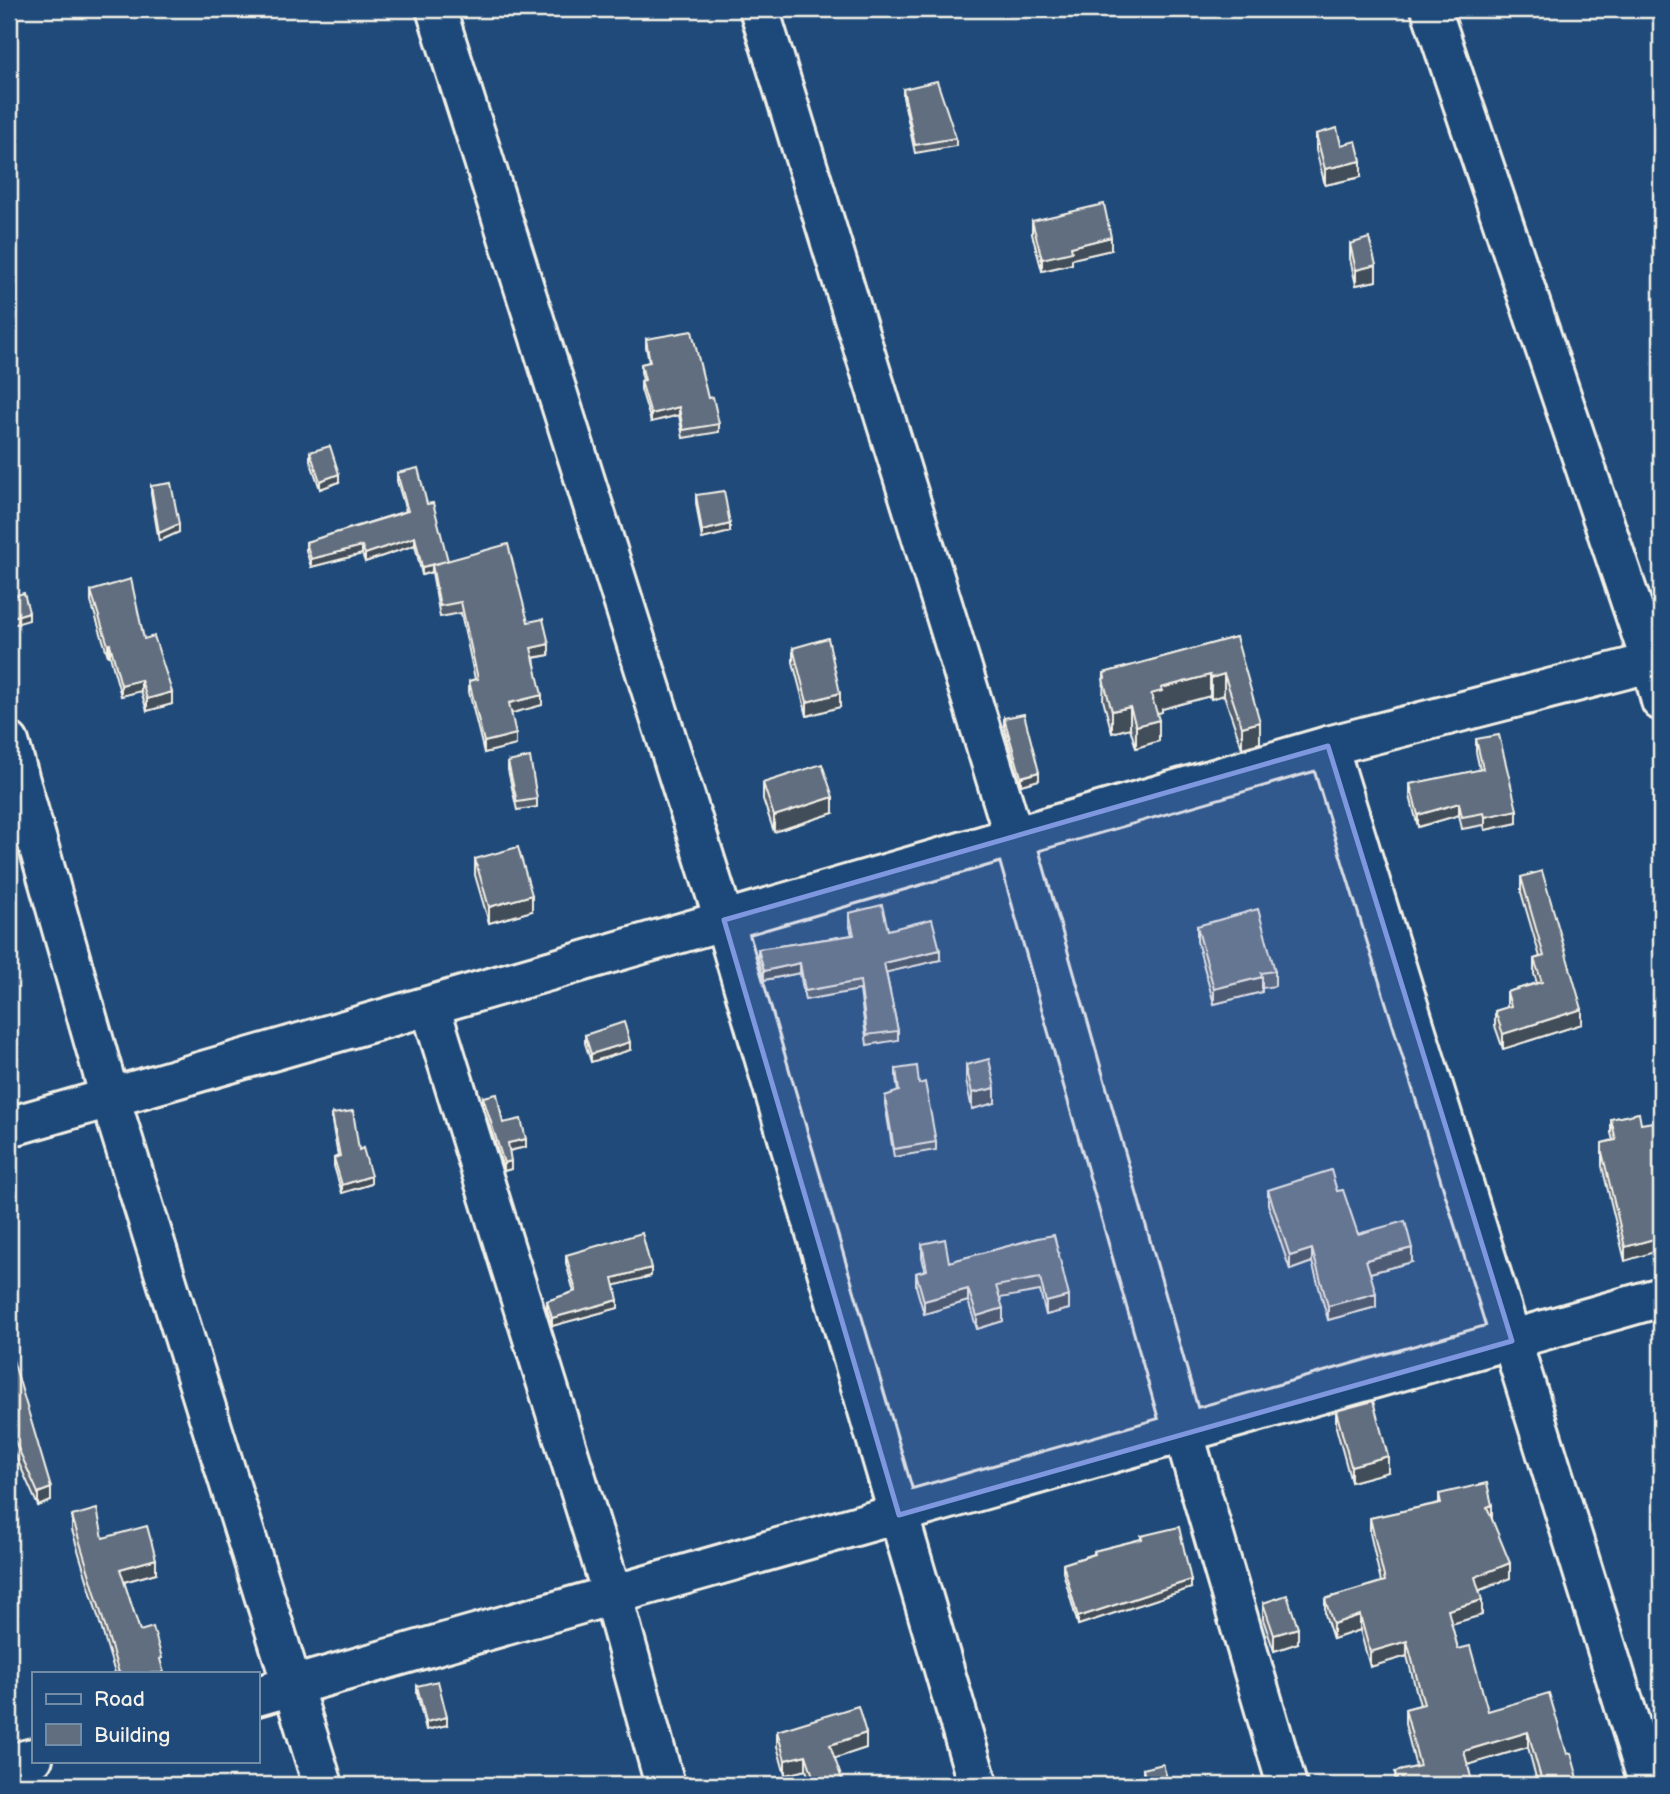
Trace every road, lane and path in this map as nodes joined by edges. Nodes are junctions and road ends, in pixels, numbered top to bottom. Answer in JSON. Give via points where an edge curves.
{"nodes":[{"id":1,"x":436,"y":9,"type":"edge"},
{"id":2,"x":759,"y":9,"type":"edge"},
{"id":3,"x":1431,"y":9,"type":"edge"},
{"id":4,"x":1656,"y":661,"type":"edge"},
{"id":5,"x":1661,"y":701,"type":"edge"},
{"id":6,"x":9,"y":743,"type":"edge"},
{"id":7,"x":1328,"y":746,"type":"junction"},
{"id":8,"x":1014,"y":837,"type":"junction"},
{"id":9,"x":724,"y":920,"type":"junction"},
{"id":10,"x":430,"y":1006,"type":"junction"},
{"id":11,"x":110,"y":1098,"type":"junction"},
{"id":12,"x":9,"y":1127,"type":"edge"},
{"id":13,"x":1661,"y":1297,"type":"edge"},
{"id":14,"x":1512,"y":1341,"type":"junction"},
{"id":15,"x":1184,"y":1434,"type":"junction"},
{"id":16,"x":899,"y":1515,"type":"junction"},
{"id":17,"x":613,"y":1597,"type":"junction"},
{"id":18,"x":275,"y":1691,"type":"edge"},
{"id":19,"x":32,"y":1758,"type":"edge"},
{"id":20,"x":9,"y":1765,"type":"edge"},
{"id":21,"x":323,"y":1785,"type":"edge"},
{"id":22,"x":665,"y":1785,"type":"edge"},
{"id":23,"x":978,"y":1785,"type":"edge"},
{"id":24,"x":1287,"y":1785,"type":"edge"},
{"id":25,"x":1649,"y":1785,"type":"edge"}],
"edges":[{"from":1,"to":9,"type":"street"},
{"from":2,"to":8,"type":"street"},
{"from":3,"to":4,"type":"street"},
{"from":4,"to":5,"type":"street"},
{"from":4,"to":7,"type":"street"},
{"from":6,"to":11,"type":"street"},
{"from":7,"to":8,"type":"street"},
{"from":7,"to":14,"type":"street"},
{"from":8,"to":9,"type":"street"},
{"from":8,"to":15,"type":"street"},
{"from":9,"to":10,"type":"street"},
{"from":9,"to":16,"type":"street"},
{"from":10,"to":11,"type":"street"},
{"from":10,"to":17,"type":"street"},
{"from":11,"to":12,"type":"street"},
{"from":11,"to":18,"type":"street"},
{"from":13,"to":14,"type":"street"},
{"from":14,"to":15,"type":"street"},
{"from":14,"to":25,"type":"street"},
{"from":15,"to":16,"type":"street"},
{"from":15,"to":24,"type":"street"},
{"from":16,"to":17,"type":"street"},
{"from":16,"to":23,"type":"street"},
{"from":17,"to":18,"type":"street"},
{"from":17,"to":22,"type":"street"},
{"from":18,"to":21,"type":"street"},
{"from":19,"to":20,"type":"street"}]}
